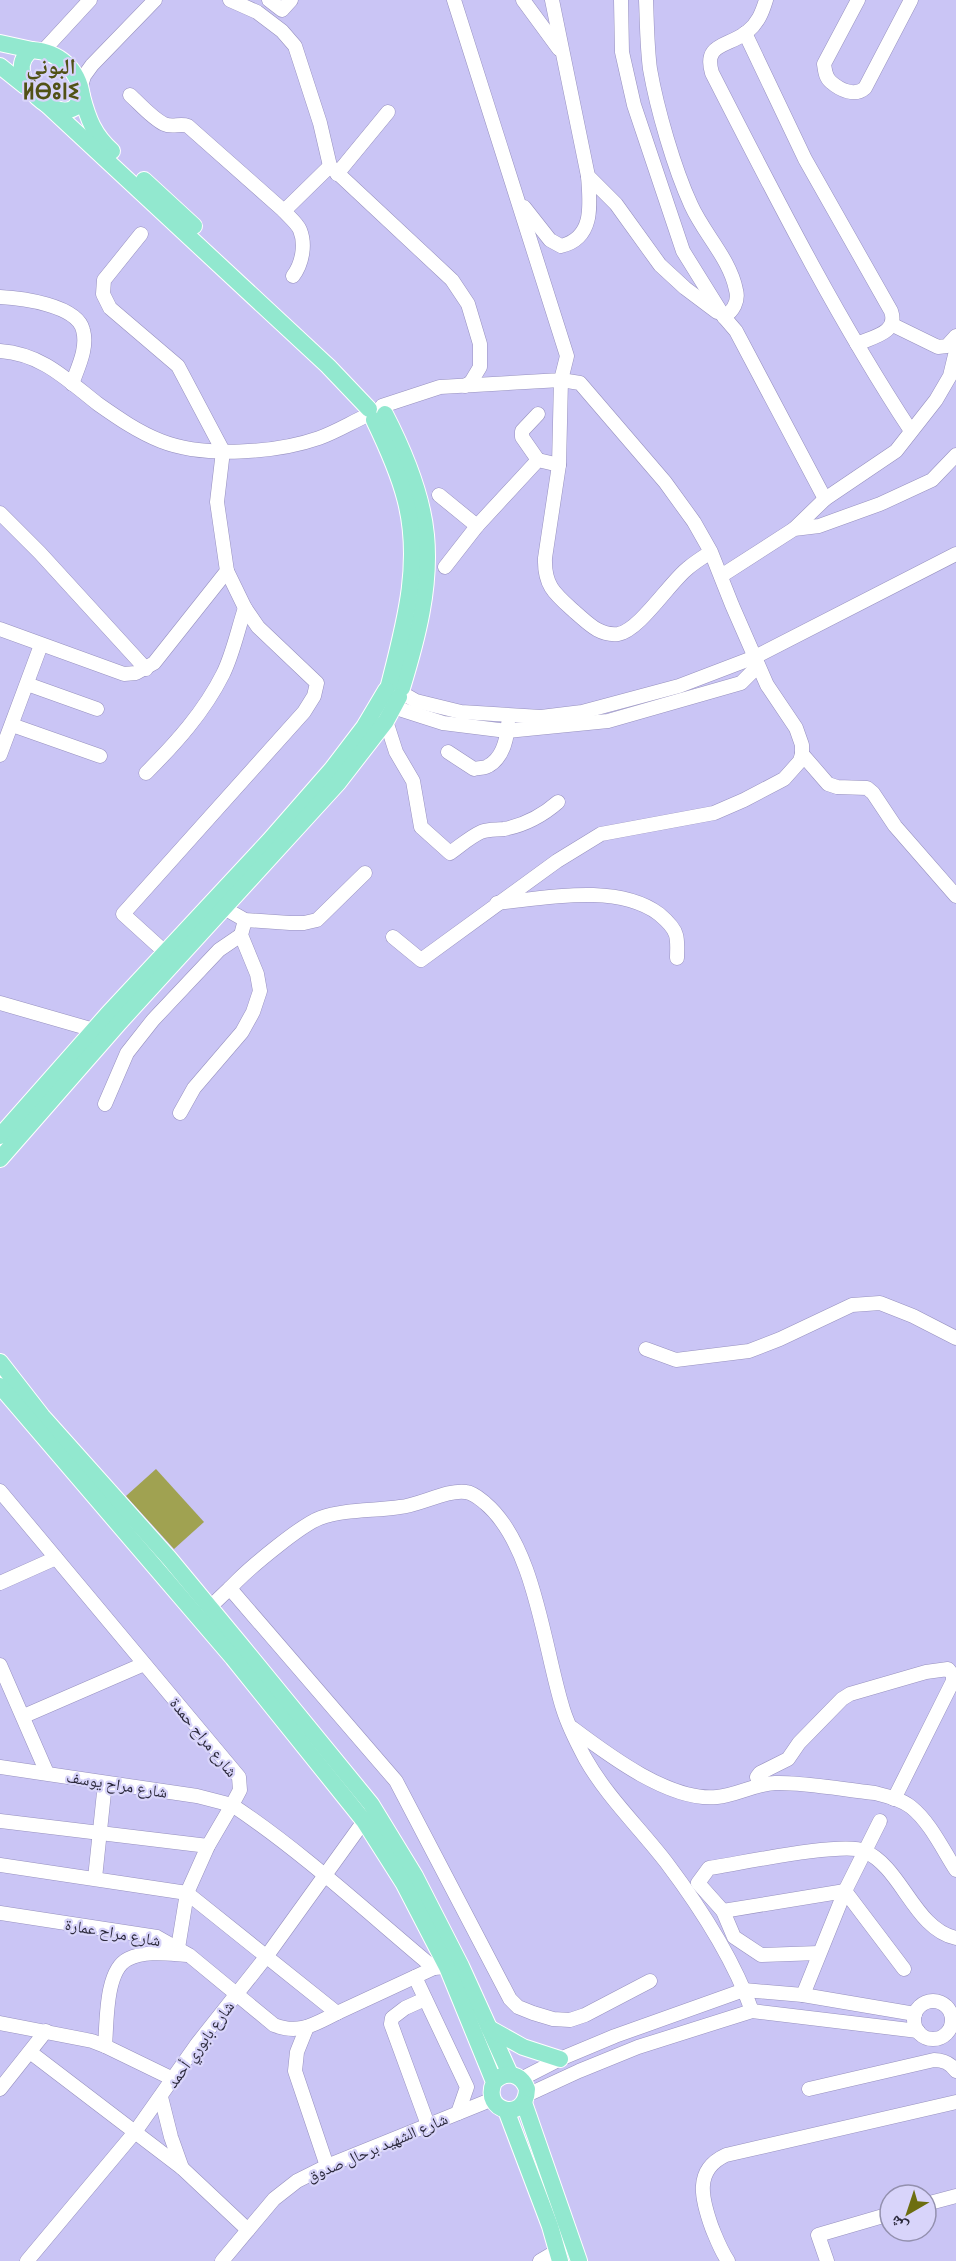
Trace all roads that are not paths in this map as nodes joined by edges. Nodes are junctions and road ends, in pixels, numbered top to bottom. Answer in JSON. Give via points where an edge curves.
{"nodes":[{"id":1,"x":90,"y":0,"type":"edge"},
{"id":2,"x":155,"y":0,"type":"edge"},
{"id":3,"x":230,"y":0,"type":"edge"},
{"id":4,"x":269,"y":0,"type":"edge"},
{"id":5,"x":291,"y":0,"type":"edge"},
{"id":6,"x":454,"y":0,"type":"edge"},
{"id":7,"x":523,"y":0,"type":"edge"},
{"id":8,"x":552,"y":0,"type":"edge"},
{"id":9,"x":621,"y":0,"type":"edge"},
{"id":10,"x":646,"y":0,"type":"edge"},
{"id":11,"x":766,"y":0,"type":"edge"},
{"id":12,"x":858,"y":0,"type":"edge"},
{"id":13,"x":911,"y":0,"type":"edge"},
{"id":14,"x":746,"y":33,"type":"junction"},
{"id":15,"x":0,"y":43,"type":"edge"},
{"id":16,"x":38,"y":51,"type":"junction"},
{"id":17,"x":562,"y":53,"type":"junction"},
{"id":18,"x":0,"y":66,"type":"edge"},
{"id":19,"x":25,"y":86,"type":"junction"},
{"id":20,"x":81,"y":91,"type":"junction"},
{"id":21,"x":130,"y":95,"type":"dead end"},
{"id":22,"x":46,"y":104,"type":"junction"},
{"id":23,"x":388,"y":112,"type":"dead end"},
{"id":24,"x":334,"y":170,"type":"junction"},
{"id":25,"x":588,"y":176,"type":"junction"},
{"id":26,"x":517,"y":198,"type":"junction"},
{"id":27,"x":284,"y":212,"type":"junction"},
{"id":28,"x":141,"y":234,"type":"dead end"},
{"id":29,"x":293,"y":276,"type":"dead end"},
{"id":30,"x":0,"y":297,"type":"edge"},
{"id":31,"x":724,"y":317,"type":"junction"},
{"id":32,"x":892,"y":326,"type":"junction"},
{"id":33,"x":956,"y":336,"type":"edge"},
{"id":34,"x":857,"y":345,"type":"junction"},
{"id":35,"x":0,"y":351,"type":"edge"},
{"id":36,"x":956,"y":351,"type":"edge"},
{"id":37,"x":480,"y":367,"type":"junction"},
{"id":38,"x":561,"y":380,"type":"junction"},
{"id":39,"x":72,"y":384,"type":"junction"},
{"id":40,"x":494,"y":384,"type":"junction"},
{"id":41,"x":465,"y":386,"type":"junction"},
{"id":42,"x":376,"y":411,"type":"junction"},
{"id":43,"x":538,"y":414,"type":"dead end"},
{"id":44,"x":911,"y":431,"type":"junction"},
{"id":45,"x":223,"y":451,"type":"junction"},
{"id":46,"x":956,"y":455,"type":"edge"},
{"id":47,"x":538,"y":459,"type":"junction"},
{"id":48,"x":559,"y":465,"type":"junction"},
{"id":49,"x":956,"y":469,"type":"edge"},
{"id":50,"x":932,"y":480,"type":"junction"},
{"id":51,"x":439,"y":495,"type":"dead end"},
{"id":52,"x":825,"y":499,"type":"junction"},
{"id":53,"x":2,"y":518,"type":"edge"},
{"id":54,"x":477,"y":525,"type":"junction"},
{"id":55,"x":794,"y":529,"type":"junction"},
{"id":56,"x":711,"y":552,"type":"junction"},
{"id":57,"x":956,"y":554,"type":"edge"},
{"id":58,"x":445,"y":567,"type":"dead end"},
{"id":59,"x":227,"y":571,"type":"junction"},
{"id":60,"x":721,"y":576,"type":"junction"},
{"id":61,"x":245,"y":608,"type":"junction"},
{"id":62,"x":0,"y":629,"type":"edge"},
{"id":63,"x":41,"y":645,"type":"junction"},
{"id":64,"x":757,"y":662,"type":"junction"},
{"id":65,"x":146,"y":669,"type":"junction"},
{"id":66,"x":741,"y":683,"type":"junction"},
{"id":67,"x":27,"y":684,"type":"junction"},
{"id":68,"x":767,"y":685,"type":"junction"},
{"id":69,"x":394,"y":697,"type":"junction"},
{"id":70,"x":97,"y":709,"type":"dead end"},
{"id":71,"x":509,"y":715,"type":"junction"},
{"id":72,"x":12,"y":725,"type":"junction"},
{"id":73,"x":507,"y":730,"type":"junction"},
{"id":74,"x":448,"y":752,"type":"dead end"},
{"id":75,"x":802,"y":754,"type":"junction"},
{"id":76,"x":0,"y":755,"type":"edge"},
{"id":77,"x":100,"y":756,"type":"dead end"},
{"id":78,"x":146,"y":773,"type":"dead end"},
{"id":79,"x":558,"y":802,"type":"dead end"},
{"id":80,"x":365,"y":873,"type":"dead end"},
{"id":81,"x":956,"y":896,"type":"edge"},
{"id":82,"x":496,"y":903,"type":"junction"},
{"id":83,"x":224,"y":908,"type":"junction"},
{"id":84,"x":245,"y":920,"type":"junction"},
{"id":85,"x":241,"y":935,"type":"junction"},
{"id":86,"x":393,"y":937,"type":"dead end"},
{"id":87,"x":166,"y":953,"type":"junction"},
{"id":88,"x":677,"y":958,"type":"dead end"},
{"id":89,"x":0,"y":1003,"type":"edge"},
{"id":90,"x":94,"y":1030,"type":"junction"},
{"id":91,"x":105,"y":1104,"type":"dead end"},
{"id":92,"x":180,"y":1113,"type":"dead end"},
{"id":93,"x":0,"y":1136,"type":"edge"},
{"id":94,"x":0,"y":1160,"type":"edge"},
{"id":95,"x":956,"y":1338,"type":"edge"},
{"id":96,"x":646,"y":1349,"type":"dead end"},
{"id":97,"x":0,"y":1362,"type":"edge"},
{"id":98,"x":0,"y":1386,"type":"edge"},
{"id":99,"x":0,"y":1491,"type":"edge"},
{"id":100,"x":56,"y":1558,"type":"junction"},
{"id":101,"x":0,"y":1583,"type":"edge"},
{"id":102,"x":230,"y":1588,"type":"junction"},
{"id":103,"x":210,"y":1607,"type":"junction"},
{"id":104,"x":144,"y":1664,"type":"junction"},
{"id":105,"x":0,"y":1665,"type":"edge"},
{"id":106,"x":24,"y":1716,"type":"junction"},
{"id":107,"x":570,"y":1725,"type":"junction"},
{"id":108,"x":0,"y":1767,"type":"edge"},
{"id":109,"x":47,"y":1773,"type":"junction"},
{"id":110,"x":105,"y":1783,"type":"junction"},
{"id":111,"x":760,"y":1785,"type":"junction"},
{"id":112,"x":894,"y":1799,"type":"junction"},
{"id":113,"x":232,"y":1805,"type":"junction"},
{"id":114,"x":0,"y":1821,"type":"edge"},
{"id":115,"x":364,"y":1821,"type":"junction"},
{"id":116,"x":880,"y":1821,"type":"dead end"},
{"id":117,"x":101,"y":1832,"type":"junction"},
{"id":118,"x":208,"y":1846,"type":"junction"},
{"id":119,"x":865,"y":1851,"type":"junction"},
{"id":120,"x":0,"y":1865,"type":"edge"},
{"id":121,"x":956,"y":1870,"type":"edge"},
{"id":122,"x":324,"y":1875,"type":"junction"},
{"id":123,"x":95,"y":1878,"type":"junction"},
{"id":124,"x":845,"y":1891,"type":"junction"},
{"id":125,"x":188,"y":1893,"type":"junction"},
{"id":126,"x":723,"y":1911,"type":"junction"},
{"id":127,"x":0,"y":1913,"type":"edge"},
{"id":128,"x":956,"y":1938,"type":"edge"},
{"id":129,"x":184,"y":1951,"type":"junction"},
{"id":130,"x":819,"y":1953,"type":"junction"},
{"id":131,"x":266,"y":1957,"type":"junction"},
{"id":132,"x":441,"y":1968,"type":"junction"},
{"id":133,"x":904,"y":1969,"type":"dead end"},
{"id":134,"x":415,"y":1977,"type":"junction"},
{"id":135,"x":650,"y":1981,"type":"dead end"},
{"id":136,"x":744,"y":1990,"type":"junction"},
{"id":137,"x":236,"y":1995,"type":"junction"},
{"id":138,"x":803,"y":1995,"type":"junction"},
{"id":139,"x":424,"y":1999,"type":"junction"},
{"id":140,"x":953,"y":2010,"type":"edge"},
{"id":141,"x":752,"y":2011,"type":"junction"},
{"id":142,"x":337,"y":2013,"type":"junction"},
{"id":143,"x":915,"y":2014,"type":"junction"},
{"id":144,"x":0,"y":2023,"type":"edge"},
{"id":145,"x":307,"y":2027,"type":"junction"},
{"id":146,"x":489,"y":2028,"type":"junction"},
{"id":147,"x":953,"y":2030,"type":"edge"},
{"id":148,"x":46,"y":2031,"type":"junction"},
{"id":149,"x":918,"y":2031,"type":"junction"},
{"id":150,"x":105,"y":2046,"type":"junction"},
{"id":151,"x":30,"y":2052,"type":"junction"},
{"id":152,"x":560,"y":2059,"type":"junction"},
{"id":153,"x":956,"y":2071,"type":"edge"},
{"id":154,"x":516,"y":2076,"type":"junction"},
{"id":155,"x":173,"y":2079,"type":"junction"},
{"id":156,"x":0,"y":2089,"type":"edge"},
{"id":157,"x":809,"y":2089,"type":"dead end"},
{"id":158,"x":161,"y":2097,"type":"junction"},
{"id":159,"x":498,"y":2097,"type":"junction"},
{"id":160,"x":525,"y":2099,"type":"junction"},
{"id":161,"x":956,"y":2102,"type":"edge"},
{"id":162,"x":458,"y":2113,"type":"junction"},
{"id":163,"x":428,"y":2126,"type":"junction"},
{"id":164,"x":135,"y":2132,"type":"junction"},
{"id":165,"x":327,"y":2166,"type":"junction"},
{"id":166,"x":182,"y":2168,"type":"junction"},
{"id":167,"x":956,"y":2196,"type":"edge"},
{"id":168,"x":938,"y":2201,"type":"edge"},
{"id":169,"x":878,"y":2218,"type":"edge"},
{"id":170,"x":248,"y":2230,"type":"junction"},
{"id":171,"x":559,"y":2256,"type":"edge"},
{"id":172,"x":27,"y":2261,"type":"edge"},
{"id":173,"x":222,"y":2261,"type":"edge"},
{"id":174,"x":540,"y":2261,"type":"edge"},
{"id":175,"x":579,"y":2261,"type":"edge"},
{"id":176,"x":728,"y":2261,"type":"edge"},
{"id":177,"x":827,"y":2261,"type":"edge"}],
"edges":[{"from":1,"to":16,"type":"street"},
{"from":2,"to":20,"type":"street","via":[[92,65],[84,76]]},
{"from":3,"to":24,"type":"street","via":[[257,12],[295,46]]},
{"from":4,"to":5,"type":"street","via":[[282,10]]},
{"from":6,"to":26,"type":"street"},
{"from":7,"to":17,"type":"street"},
{"from":8,"to":17,"type":"street"},
{"from":9,"to":31,"type":"street","via":[[622,52],[655,171],[682,251]]},
{"from":10,"to":31,"type":"street","via":[[650,67],[674,158],[691,205],[727,265],[737,291],[731,312]]},
{"from":11,"to":14,"type":"street","via":[[756,23]]},
{"from":12,"to":13,"type":"street","via":[[824,64],[830,81],[854,94],[865,88]]},
{"from":14,"to":32,"type":"street","via":[[805,159],[891,311]]},
{"from":14,"to":34,"type":"street","via":[[714,50],[709,61],[712,73]]},
{"from":15,"to":16,"type":"main road"},
{"from":16,"to":19,"type":"main road","via":[[23,55],[19,63],[19,75]]},
{"from":16,"to":20,"type":"main road","via":[[67,64]]},
{"from":17,"to":25,"type":"street"},
{"from":18,"to":19,"type":"main road"},
{"from":19,"to":22,"type":"main road"},
{"from":20,"to":22,"type":"main road","via":[[74,108],[66,110]]},
{"from":20,"to":42,"type":"main road","via":[[88,119],[100,141],[345,367]]},
{"from":21,"to":27,"type":"street","via":[[164,124],[188,126]]},
{"from":22,"to":42,"type":"main road"},
{"from":23,"to":24,"type":"street"},
{"from":24,"to":27,"type":"street"},
{"from":24,"to":37,"type":"street","via":[[452,280],[474,321]]},
{"from":25,"to":26,"type":"street","via":[[591,214],[583,232],[571,243],[561,246],[550,240]]},
{"from":25,"to":31,"type":"street","via":[[616,204],[660,265]]},
{"from":26,"to":38,"type":"street","via":[[567,356]]},
{"from":27,"to":29,"type":"street","via":[[299,228],[302,239],[300,267]]},
{"from":28,"to":45,"type":"street","via":[[104,280],[102,294],[110,308],[178,366]]},
{"from":30,"to":39,"type":"street","via":[[45,304],[77,320],[83,328],[84,350]]},
{"from":31,"to":52,"type":"street","via":[[736,331]]},
{"from":32,"to":33,"type":"street","via":[[938,347],[947,346]]},
{"from":32,"to":34,"type":"street"},
{"from":34,"to":44,"type":"street"},
{"from":35,"to":39,"type":"street","via":[[40,360]]},
{"from":36,"to":44,"type":"street","via":[[950,376]]},
{"from":37,"to":40,"type":"street"},
{"from":37,"to":41,"type":"street"},
{"from":38,"to":40,"type":"street"},
{"from":38,"to":48,"type":"street"},
{"from":38,"to":56,"type":"street","via":[[580,383],[665,482]]},
{"from":39,"to":45,"type":"street","via":[[122,422],[161,441]]},
{"from":40,"to":41,"type":"street"},
{"from":41,"to":42,"type":"street","via":[[440,387]]},
{"from":42,"to":45,"type":"street","via":[[309,440]]},
{"from":42,"to":69,"type":"main road","via":[[405,498],[412,553]]},
{"from":43,"to":47,"type":"street","via":[[522,431]]},
{"from":44,"to":52,"type":"street","via":[[896,451]]},
{"from":45,"to":59,"type":"street","via":[[217,502]]},
{"from":46,"to":50,"type":"street"},
{"from":47,"to":48,"type":"street"},
{"from":47,"to":54,"type":"street"},
{"from":48,"to":56,"type":"street","via":[[545,572],[555,594],[596,631],[621,634],[633,627],[687,568]]},
{"from":49,"to":50,"type":"street"},
{"from":50,"to":55,"type":"street","via":[[819,526]]},
{"from":51,"to":54,"type":"street"},
{"from":52,"to":55,"type":"street"},
{"from":53,"to":65,"type":"street"},
{"from":54,"to":58,"type":"street"},
{"from":55,"to":60,"type":"street"},
{"from":56,"to":60,"type":"street"},
{"from":57,"to":64,"type":"street"},
{"from":59,"to":61,"type":"street"},
{"from":59,"to":65,"type":"street"},
{"from":60,"to":64,"type":"street"},
{"from":61,"to":78,"type":"street","via":[[224,672],[204,708]]},
{"from":61,"to":87,"type":"street","via":[[258,627],[317,682],[314,696],[251,774],[123,914]]},
{"from":62,"to":63,"type":"street"},
{"from":63,"to":65,"type":"street","via":[[124,674]]},
{"from":63,"to":67,"type":"street"},
{"from":64,"to":66,"type":"street"},
{"from":64,"to":68,"type":"street"},
{"from":64,"to":71,"type":"street","via":[[582,712],[541,717]]},
{"from":66,"to":68,"type":"street"},
{"from":66,"to":73,"type":"street","via":[[608,721]]},
{"from":67,"to":70,"type":"street"},
{"from":67,"to":72,"type":"street"},
{"from":68,"to":75,"type":"street","via":[[796,728]]},
{"from":69,"to":71,"type":"street","via":[[461,712]]},
{"from":69,"to":73,"type":"street","via":[[443,723]]},
{"from":69,"to":79,"type":"street","via":[[396,752],[413,781],[422,827],[450,853],[480,832],[527,822]]},
{"from":69,"to":83,"type":"main road","via":[[338,783]]},
{"from":69,"to":87,"type":"main road"},
{"from":71,"to":73,"type":"street"},
{"from":72,"to":76,"type":"street"},
{"from":72,"to":77,"type":"street"},
{"from":73,"to":74,"type":"street","via":[[501,753],[488,766],[474,769]]},
{"from":75,"to":81,"type":"street","via":[[828,784],[867,788],[873,793],[895,826]]},
{"from":75,"to":82,"type":"street","via":[[784,779],[714,813],[601,834]]},
{"from":80,"to":84,"type":"street","via":[[317,920]]},
{"from":82,"to":86,"type":"street","via":[[421,960]]},
{"from":82,"to":88,"type":"street","via":[[578,895],[627,898],[667,921],[676,935]]},
{"from":83,"to":84,"type":"street"},
{"from":83,"to":94,"type":"main road"},
{"from":84,"to":85,"type":"street"},
{"from":85,"to":91,"type":"street","via":[[219,950],[147,1028],[127,1053]]},
{"from":85,"to":92,"type":"street","via":[[260,991],[253,1012],[242,1032],[194,1088]]},
{"from":87,"to":90,"type":"main road"},
{"from":89,"to":90,"type":"street"},
{"from":90,"to":93,"type":"main road"},
{"from":95,"to":96,"type":"street","via":[[880,1303],[852,1305],[749,1351],[676,1360]]},
{"from":97,"to":103,"type":"main road","via":[[42,1416]]},
{"from":98,"to":115,"type":"main road","via":[[233,1658]]},
{"from":99,"to":100,"type":"street","name":"شارع مراح حمدة"},
{"from":100,"to":101,"type":"street"},
{"from":100,"to":104,"type":"street","name":"شارع مراح حمدة"},
{"from":102,"to":103,"type":"street"},
{"from":102,"to":107,"type":"street","via":[[305,1525],[318,1519],[403,1507],[467,1491],[495,1511],[522,1561]]},
{"from":102,"to":135,"type":"street","via":[[396,1781],[510,1999],[518,2007],[553,2019],[570,2020]]},
{"from":103,"to":146,"type":"main road","via":[[371,1804],[415,1876]]},
{"from":104,"to":106,"type":"street"},
{"from":104,"to":113,"type":"street","name":"شارع مراح حمدة","via":[[239,1777],[240,1790]]},
{"from":105,"to":106,"type":"street"},
{"from":106,"to":109,"type":"street"},
{"from":107,"to":111,"type":"street","via":[[625,1765],[678,1792],[716,1797]]},
{"from":107,"to":136,"type":"street","via":[[601,1784],[665,1862],[709,1924]]},
{"from":108,"to":109,"type":"street","name":"شارع مراح يوسف"},
{"from":109,"to":110,"type":"street","name":"شارع مراح يوسف"},
{"from":110,"to":113,"type":"street","name":"شارع مراح يوسف"},
{"from":110,"to":117,"type":"street"},
{"from":111,"to":112,"type":"street","via":[[777,1783],[875,1793]]},
{"from":111,"to":112,"type":"street","via":[[760,1773],[788,1759],[799,1743],[850,1694],[948,1669],[954,1675],[953,1681]]},
{"from":112,"to":121,"type":"street","via":[[912,1808],[925,1822]]},
{"from":113,"to":118,"type":"street"},
{"from":113,"to":122,"type":"street"},
{"from":114,"to":117,"type":"street"},
{"from":115,"to":122,"type":"street","name":"شارع بابوري أحمد"},
{"from":115,"to":132,"type":"main road","via":[[404,1884]]},
{"from":116,"to":119,"type":"street"},
{"from":117,"to":118,"type":"street"},
{"from":117,"to":123,"type":"street"},
{"from":118,"to":125,"type":"street"},
{"from":119,"to":124,"type":"street"},
{"from":119,"to":126,"type":"street","via":[[842,1848],[709,1868],[698,1883]]},
{"from":119,"to":128,"type":"street","via":[[879,1861],[933,1926]]},
{"from":120,"to":123,"type":"street"},
{"from":122,"to":131,"type":"street","name":"شارع بابوري أحمد"},
{"from":122,"to":132,"type":"street"},
{"from":123,"to":125,"type":"street"},
{"from":124,"to":126,"type":"street"},
{"from":124,"to":130,"type":"street"},
{"from":124,"to":133,"type":"street"},
{"from":125,"to":129,"type":"street"},
{"from":125,"to":131,"type":"street"},
{"from":126,"to":130,"type":"street","via":[[734,1937],[761,1955]]},
{"from":127,"to":129,"type":"street","name":"شارع مراح عمارة","via":[[157,1937]]},
{"from":129,"to":137,"type":"street","name":"شارع مراح عمارة"},
{"from":129,"to":150,"type":"street","via":[[139,1955],[119,1966],[111,1983]]},
{"from":130,"to":138,"type":"street"},
{"from":131,"to":137,"type":"street","name":"شارع بابوري أحمد"},
{"from":131,"to":142,"type":"street"},
{"from":132,"to":134,"type":"street","name":"شارع مراح عمارة"},
{"from":132,"to":159,"type":"main road"},
{"from":134,"to":139,"type":"street"},
{"from":134,"to":142,"type":"street","name":"شارع مراح عمارة"},
{"from":136,"to":138,"type":"street"},
{"from":136,"to":141,"type":"street"},
{"from":136,"to":152,"type":"street"},
{"from":137,"to":145,"type":"street","name":"شارع مراح عمارة","via":[[274,2025],[297,2030]]},
{"from":137,"to":155,"type":"street","name":"شارع بابوري أحمد"},
{"from":138,"to":143,"type":"street"},
{"from":139,"to":162,"type":"street","via":[[467,2087]]},
{"from":139,"to":163,"type":"street","via":[[398,2013],[391,2024]]},
{"from":140,"to":143,"type":"street","via":[[940,2002],[928,2001]]},
{"from":140,"to":147,"type":"street"},
{"from":141,"to":149,"type":"street"},
{"from":141,"to":160,"type":"street","via":[[638,2047]]},
{"from":142,"to":145,"type":"street","name":"شارع مراح عمارة"},
{"from":143,"to":149,"type":"street"},
{"from":144,"to":148,"type":"street"},
{"from":145,"to":165,"type":"street","via":[[297,2052],[295,2071]]},
{"from":146,"to":152,"type":"main road","via":[[523,2047]]},
{"from":146,"to":154,"type":"main road"},
{"from":147,"to":149,"type":"street","via":[[934,2039]]},
{"from":148,"to":150,"type":"street"},
{"from":148,"to":151,"type":"street"},
{"from":150,"to":155,"type":"street"},
{"from":151,"to":156,"type":"street"},
{"from":151,"to":164,"type":"street"},
{"from":152,"to":154,"type":"street"},
{"from":153,"to":157,"type":"street","via":[[951,2065],[934,2060]]},
{"from":154,"to":159,"type":"main road","via":[[504,2075]]},
{"from":154,"to":160,"type":"main road","via":[[527,2089]]},
{"from":155,"to":158,"type":"street","name":"شارع بابوري أحمد"},
{"from":158,"to":164,"type":"street","name":"شارع بابوري أحمد"},
{"from":158,"to":166,"type":"street"},
{"from":159,"to":160,"type":"main road","via":[[516,2109]]},
{"from":159,"to":162,"type":"street","name":"شارع الشهيد برحال صدوق"},
{"from":159,"to":171,"type":"main road"},
{"from":160,"to":175,"type":"main road"},
{"from":161,"to":176,"type":"street","via":[[716,2160],[705,2174],[702,2186],[706,2210]]},
{"from":162,"to":163,"type":"street","name":"شارع الشهيد برحال صدوق"},
{"from":163,"to":165,"type":"street","name":"شارع الشهيد برحال صدوق"},
{"from":164,"to":166,"type":"street"},
{"from":164,"to":172,"type":"street","name":"شارع بابوري أحمد"},
{"from":165,"to":170,"type":"street","name":"شارع الشهيد برحال صدوق","via":[[297,2181],[274,2199]]},
{"from":166,"to":170,"type":"street"},
{"from":167,"to":168,"type":"street"},
{"from":169,"to":177,"type":"street","via":[[819,2235]]},
{"from":170,"to":173,"type":"street","name":"شارع الشهيد برحال صدوق"},
{"from":171,"to":174,"type":"street"}]}
